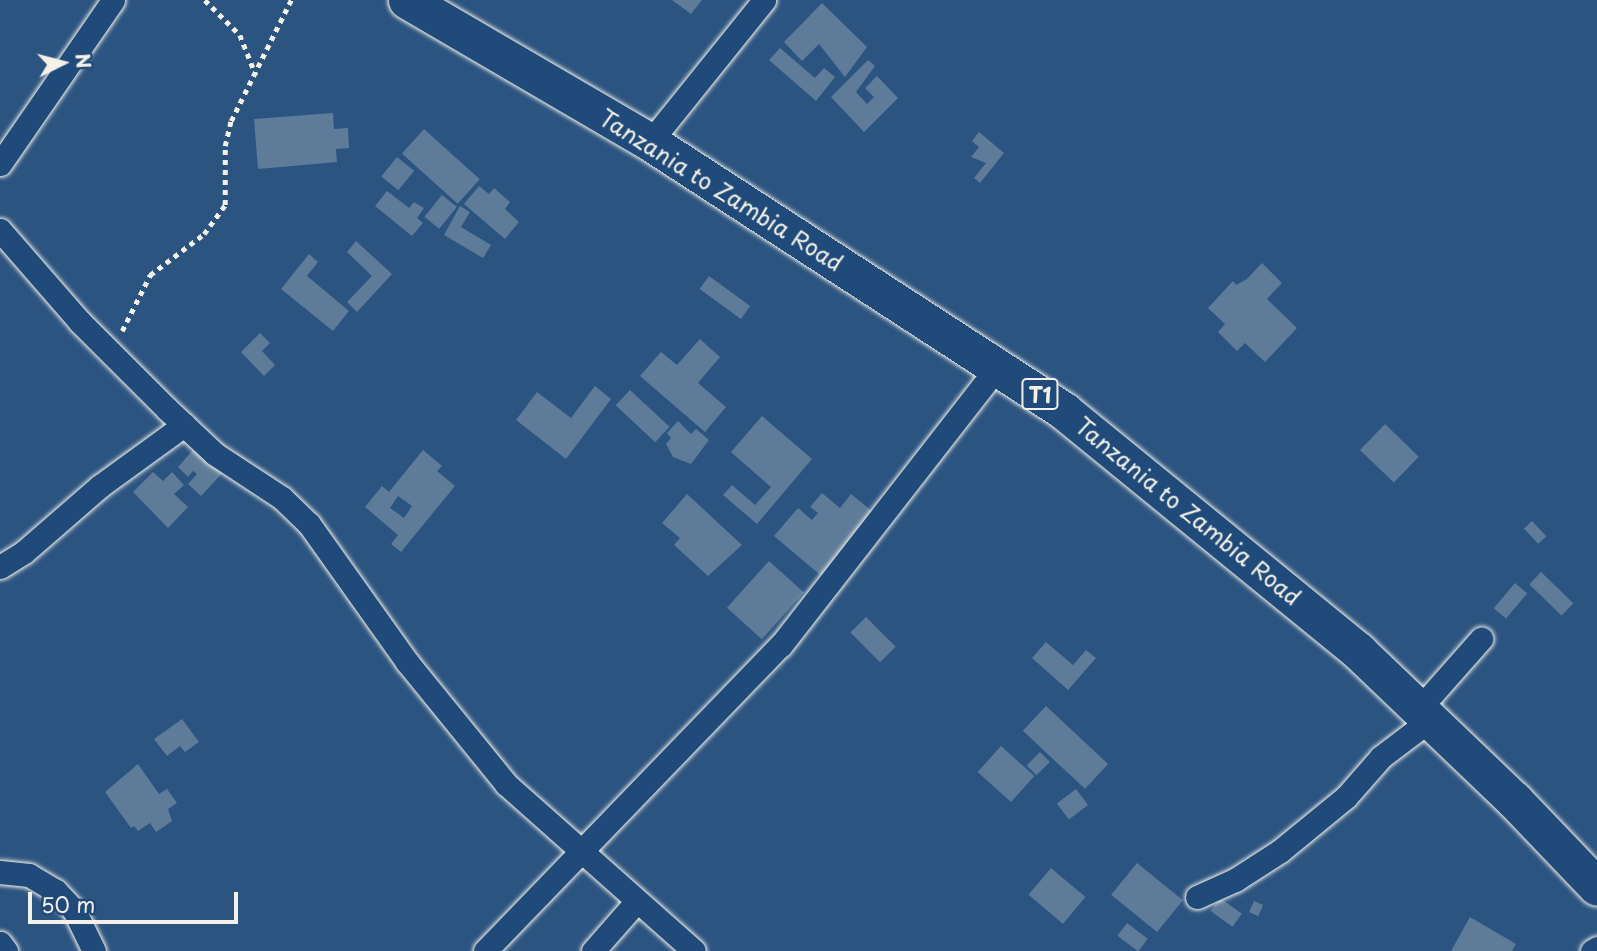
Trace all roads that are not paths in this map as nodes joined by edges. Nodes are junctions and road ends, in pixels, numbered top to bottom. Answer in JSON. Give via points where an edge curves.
{"nodes":[{"id":1,"x":113,"y":0,"type":"edge"},
{"id":2,"x":407,"y":0,"type":"edge"},
{"id":3,"x":764,"y":0,"type":"edge"},
{"id":4,"x":650,"y":142,"type":"junction"},
{"id":5,"x":0,"y":164,"type":"edge"},
{"id":6,"x":0,"y":230,"type":"edge"},
{"id":7,"x":998,"y":366,"type":"junction"},
{"id":8,"x":184,"y":425,"type":"junction"},
{"id":9,"x":0,"y":567,"type":"edge"},
{"id":10,"x":1480,"y":639,"type":"dead end"},
{"id":11,"x":1424,"y":715,"type":"junction"},
{"id":12,"x":580,"y":852,"type":"junction"},
{"id":13,"x":0,"y":872,"type":"edge"},
{"id":14,"x":1597,"y":887,"type":"edge"},
{"id":15,"x":1198,"y":897,"type":"dead end"},
{"id":16,"x":636,"y":902,"type":"junction"},
{"id":17,"x":0,"y":943,"type":"edge"},
{"id":18,"x":1597,"y":948,"type":"edge"},
{"id":19,"x":6,"y":951,"type":"edge"},
{"id":20,"x":94,"y":951,"type":"edge"},
{"id":21,"x":485,"y":951,"type":"edge"},
{"id":22,"x":593,"y":951,"type":"edge"},
{"id":23,"x":694,"y":951,"type":"edge"},
{"id":24,"x":1592,"y":951,"type":"edge"}],
"edges":[{"from":1,"to":5,"type":"street"},
{"from":2,"to":4,"type":"highway","name":"Tanzania to Zambia Road","number":"T1"},
{"from":3,"to":4,"type":"street"},
{"from":4,"to":7,"type":"highway","name":"Tanzania to Zambia Road","number":"T1"},
{"from":6,"to":8,"type":"street","via":[[37,276]]},
{"from":7,"to":11,"type":"highway","name":"Tanzania to Zambia Road","number":"T1","via":[[1064,411],[1211,529],[1358,651]]},
{"from":7,"to":12,"type":"street","via":[[781,645]]},
{"from":8,"to":9,"type":"street"},
{"from":8,"to":12,"type":"street","via":[[225,462],[282,498],[309,524],[407,662],[506,784]]},
{"from":10,"to":11,"type":"street"},
{"from":11,"to":14,"type":"highway","name":"Tanzania to Zambia Road","number":"T1"},
{"from":11,"to":15,"type":"street","via":[[1346,797],[1280,850],[1235,880]]},
{"from":12,"to":16,"type":"street"},
{"from":12,"to":21,"type":"street"},
{"from":13,"to":20,"type":"street","via":[[29,875],[56,891],[74,909]]},
{"from":16,"to":22,"type":"street"},
{"from":16,"to":23,"type":"street"},
{"from":17,"to":19,"type":"street"},
{"from":18,"to":24,"type":"street"}]}
